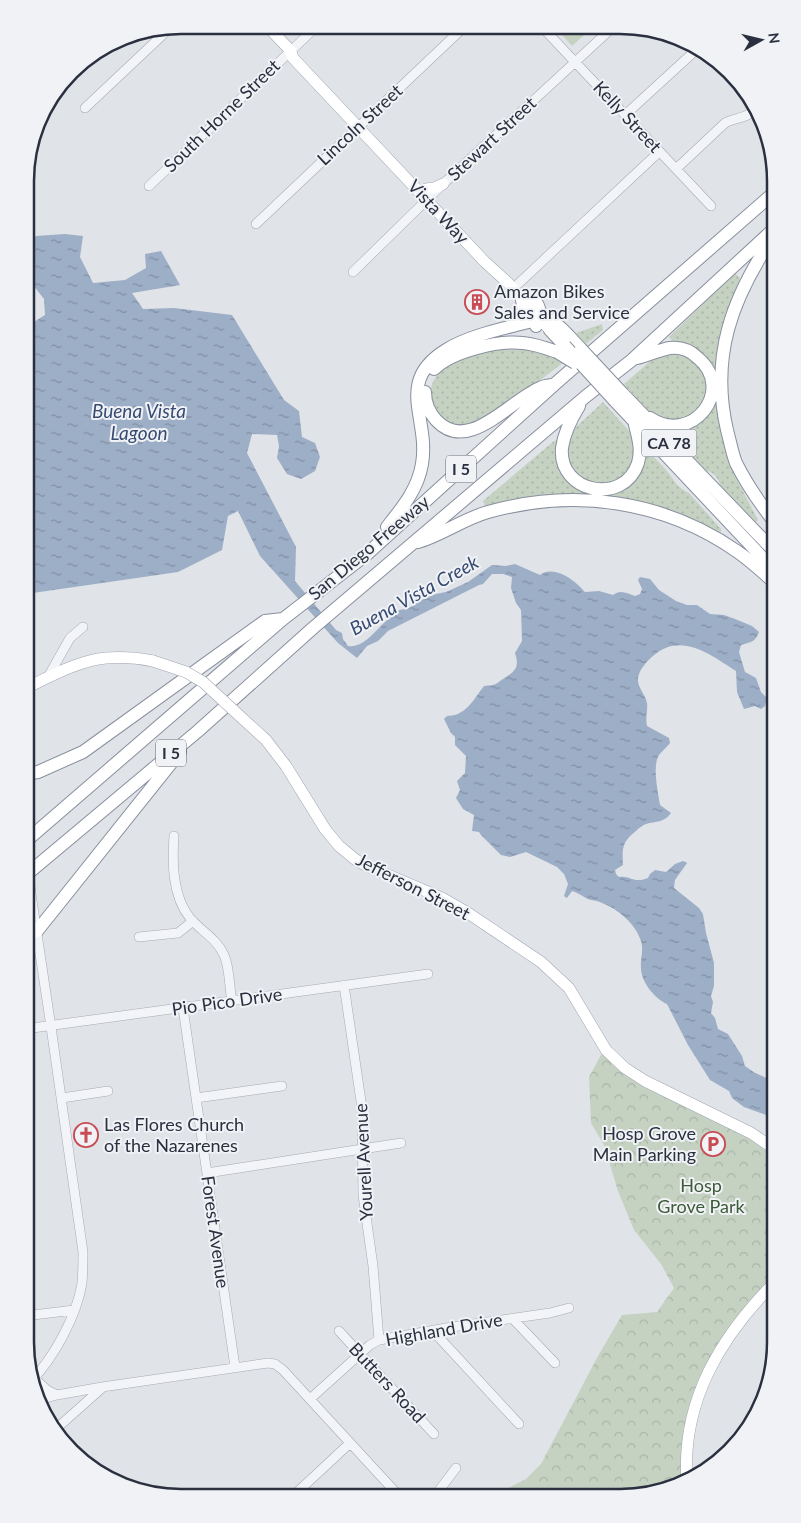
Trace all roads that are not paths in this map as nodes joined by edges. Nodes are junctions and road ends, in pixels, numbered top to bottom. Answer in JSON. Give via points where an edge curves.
{"nodes":[{"id":1,"x":274,"y":34,"type":"edge"},
{"id":2,"x":307,"y":34,"type":"edge"},
{"id":3,"x":456,"y":34,"type":"edge"},
{"id":4,"x":549,"y":34,"type":"edge"},
{"id":5,"x":605,"y":34,"type":"edge"},
{"id":6,"x":162,"y":35,"type":"edge"},
{"id":7,"x":290,"y":50,"type":"junction"},
{"id":8,"x":693,"y":53,"type":"edge"},
{"id":9,"x":575,"y":62,"type":"junction"},
{"id":10,"x":85,"y":108,"type":"dead end"},
{"id":11,"x":751,"y":113,"type":"edge"},
{"id":12,"x":625,"y":116,"type":"junction"},
{"id":13,"x":360,"y":123,"type":"junction"},
{"id":14,"x":660,"y":152,"type":"junction"},
{"id":15,"x":676,"y":169,"type":"junction"},
{"id":16,"x":443,"y":184,"type":"joint"},
{"id":17,"x":149,"y":186,"type":"dead end"},
{"id":18,"x":429,"y":195,"type":"junction"},
{"id":19,"x":767,"y":196,"type":"edge"},
{"id":20,"x":767,"y":200,"type":"edge"},
{"id":21,"x":711,"y":206,"type":"dead end"},
{"id":22,"x":759,"y":208,"type":"junction"},
{"id":23,"x":256,"y":224,"type":"dead end"},
{"id":24,"x":767,"y":235,"type":"edge"},
{"id":25,"x":767,"y":247,"type":"edge"},
{"id":26,"x":487,"y":259,"type":"junction"},
{"id":27,"x":353,"y":272,"type":"dead end"},
{"id":28,"x":518,"y":284,"type":"junction"},
{"id":29,"x":522,"y":300,"type":"junction"},
{"id":30,"x":536,"y":302,"type":"junction"},
{"id":31,"x":540,"y":319,"type":"junction"},
{"id":32,"x":513,"y":326,"type":"junction"},
{"id":33,"x":553,"y":327,"type":"junction"},
{"id":34,"x":565,"y":346,"type":"junction"},
{"id":35,"x":484,"y":347,"type":"junction"},
{"id":36,"x":632,"y":360,"type":"junction"},
{"id":37,"x":556,"y":384,"type":"junction"},
{"id":38,"x":585,"y":397,"type":"junction"},
{"id":39,"x":619,"y":398,"type":"junction"},
{"id":40,"x":638,"y":409,"type":"junction"},
{"id":41,"x":634,"y":422,"type":"junction"},
{"id":42,"x":767,"y":512,"type":"edge"},
{"id":43,"x":413,"y":543,"type":"junction"},
{"id":44,"x":767,"y":544,"type":"edge"},
{"id":45,"x":367,"y":554,"type":"junction"},
{"id":46,"x":767,"y":562,"type":"edge"},
{"id":47,"x":767,"y":576,"type":"edge"},
{"id":48,"x":283,"y":619,"type":"junction"},
{"id":49,"x":83,"y":627,"type":"dead end"},
{"id":50,"x":48,"y":678,"type":"junction"},
{"id":51,"x":34,"y":684,"type":"edge"},
{"id":52,"x":198,"y":730,"type":"junction"},
{"id":53,"x":34,"y":773,"type":"edge"},
{"id":54,"x":34,"y":834,"type":"edge"},
{"id":55,"x":174,"y":836,"type":"dead end"},
{"id":56,"x":34,"y":868,"type":"edge"},
{"id":57,"x":193,"y":921,"type":"junction"},
{"id":58,"x":34,"y":929,"type":"edge"},
{"id":59,"x":139,"y":937,"type":"dead end"},
{"id":60,"x":34,"y":946,"type":"edge"},
{"id":61,"x":428,"y":974,"type":"dead end"},
{"id":62,"x":344,"y":985,"type":"junction"},
{"id":63,"x":232,"y":1001,"type":"junction"},
{"id":64,"x":183,"y":1008,"type":"junction"},
{"id":65,"x":52,"y":1026,"type":"junction"},
{"id":66,"x":34,"y":1028,"type":"edge"},
{"id":67,"x":282,"y":1086,"type":"dead end"},
{"id":68,"x":108,"y":1091,"type":"dead end"},
{"id":69,"x":62,"y":1098,"type":"junction"},
{"id":70,"x":196,"y":1098,"type":"junction"},
{"id":71,"x":401,"y":1143,"type":"dead end"},
{"id":72,"x":767,"y":1144,"type":"edge"},
{"id":73,"x":363,"y":1150,"type":"junction"},
{"id":74,"x":207,"y":1173,"type":"junction"},
{"id":75,"x":767,"y":1290,"type":"edge"},
{"id":76,"x":569,"y":1308,"type":"dead end"},
{"id":77,"x":74,"y":1310,"type":"junction"},
{"id":78,"x":34,"y":1315,"type":"edge"},
{"id":79,"x":512,"y":1318,"type":"junction"},
{"id":80,"x":433,"y":1331,"type":"junction"},
{"id":81,"x":340,"y":1332,"type":"dead end"},
{"id":82,"x":379,"y":1340,"type":"junction"},
{"id":83,"x":360,"y":1354,"type":"junction"},
{"id":84,"x":556,"y":1363,"type":"dead end"},
{"id":85,"x":235,"y":1368,"type":"junction"},
{"id":86,"x":38,"y":1374,"type":"edge"},
{"id":87,"x":41,"y":1385,"type":"edge"},
{"id":88,"x":102,"y":1387,"type":"junction"},
{"id":89,"x":57,"y":1395,"type":"junction"},
{"id":90,"x":45,"y":1398,"type":"edge"},
{"id":91,"x":310,"y":1399,"type":"junction"},
{"id":92,"x":518,"y":1424,"type":"dead end"},
{"id":93,"x":59,"y":1426,"type":"edge"},
{"id":94,"x":434,"y":1434,"type":"dead end"},
{"id":95,"x":350,"y":1443,"type":"junction"},
{"id":96,"x":456,"y":1468,"type":"dead end"},
{"id":97,"x":687,"y":1473,"type":"edge"},
{"id":98,"x":301,"y":1489,"type":"edge"},
{"id":99,"x":393,"y":1489,"type":"edge"},
{"id":100,"x":441,"y":1489,"type":"edge"}],
"edges":[{"from":1,"to":7,"type":"main road","name":"Vista Way"},
{"from":2,"to":7,"type":"street","name":"South Horne Street"},
{"from":3,"to":13,"type":"street","name":"Lincoln Street"},
{"from":4,"to":9,"type":"street","name":"Kelly Street"},
{"from":5,"to":9,"type":"street","name":"Stewart Street"},
{"from":6,"to":10,"type":"street"},
{"from":7,"to":13,"type":"main road","name":"Vista Way","via":[[293,58]]},
{"from":7,"to":17,"type":"street","name":"South Horne Street"},
{"from":8,"to":12,"type":"street"},
{"from":9,"to":12,"type":"street","name":"Kelly Street"},
{"from":9,"to":16,"type":"street","name":"Stewart Street"},
{"from":11,"to":15,"type":"street","via":[[725,123]]},
{"from":12,"to":14,"type":"street","name":"Kelly Street"},
{"from":13,"to":18,"type":"main road","name":"Vista Way"},
{"from":13,"to":23,"type":"street","name":"Lincoln Street"},
{"from":14,"to":15,"type":"street","name":"Kelly Street"},
{"from":14,"to":28,"type":"street"},
{"from":15,"to":21,"type":"street","name":"Kelly Street"},
{"from":16,"to":18,"type":"main road"},
{"from":18,"to":26,"type":"main road","name":"Vista Way"},
{"from":18,"to":27,"type":"street"},
{"from":19,"to":22,"type":"highway"},
{"from":20,"to":22,"type":"highway","name":"San Diego Freeway","number":"I 5"},
{"from":22,"to":37,"type":"highway","name":"San Diego Freeway","number":"I 5"},
{"from":24,"to":36,"type":"highway","name":"San Diego Freeway","number":"I 5"},
{"from":25,"to":42,"type":"highway","via":[[748,277],[735,308],[724,343],[721,389],[725,421],[736,462]]},
{"from":26,"to":28,"type":"main road","name":"Vista Way"},
{"from":26,"to":29,"type":"main road","name":"Vista Way"},
{"from":28,"to":30,"type":"main road","name":"Vista Way"},
{"from":29,"to":31,"type":"main road","name":"Vista Way"},
{"from":29,"to":32,"type":"highway","via":[[523,316]]},
{"from":30,"to":31,"type":"highway"},
{"from":30,"to":33,"type":"main road","name":"Vista Way"},
{"from":31,"to":32,"type":"highway"},
{"from":31,"to":33,"type":"highway","via":[[547,318]]},
{"from":31,"to":35,"type":"highway","via":[[531,329],[496,339]]},
{"from":32,"to":45,"type":"highway","via":[[447,348],[424,368],[417,386],[423,444],[419,480],[404,506]]},
{"from":33,"to":34,"type":"highway","name":"Vista Way"},
{"from":34,"to":35,"type":"highway","via":[[522,342]]},
{"from":34,"to":39,"type":"highway","number":"CA 78","bridge":true},
{"from":34,"to":39,"type":"highway","name":"Vista Way","number":"CA 78","bridge":true,"via":[[589,373]]},
{"from":35,"to":37,"type":"highway","via":[[457,354],[430,374],[425,401],[432,416],[446,428],[468,430],[483,425],[539,388]]},
{"from":36,"to":38,"type":"highway","name":"San Diego Freeway","number":"I 5"},
{"from":36,"to":40,"type":"highway","via":[[670,348],[692,352],[702,361],[712,383],[708,404],[699,416],[686,424],[656,422]]},
{"from":37,"to":45,"type":"highway","name":"San Diego Freeway","number":"I 5"},
{"from":38,"to":41,"type":"highway","via":[[567,428],[562,455],[569,473],[584,486],[610,489],[634,472],[640,452]]},
{"from":38,"to":43,"type":"highway","name":"San Diego Freeway","number":"I 5"},
{"from":39,"to":40,"type":"highway","number":"CA 78"},
{"from":39,"to":41,"type":"highway","number":"CA 78"},
{"from":40,"to":44,"type":"highway","number":"CA 78"},
{"from":41,"to":46,"type":"highway","number":"CA 78"},
{"from":43,"to":47,"type":"highway","via":[[432,538],[487,512],[523,504],[565,500],[612,502],[653,510],[700,529],[738,552]]},
{"from":43,"to":52,"type":"highway","name":"San Diego Freeway","number":"I 5"},
{"from":45,"to":48,"type":"highway","name":"San Diego Freeway","number":"I 5"},
{"from":48,"to":53,"type":"highway","via":[[265,621],[83,752]]},
{"from":48,"to":54,"type":"highway","name":"San Diego Freeway","number":"I 5"},
{"from":49,"to":50,"type":"street","via":[[70,638]]},
{"from":50,"to":51,"type":"main road","name":"Jefferson Street"},
{"from":50,"to":72,"type":"main road","name":"Jefferson Street","bridge":true,"via":[[86,662],[136,658],[153,660],[186,672],[202,682],[271,747],[325,829],[350,855],[442,898],[541,962],[568,988],[606,1050],[624,1068],[645,1082]]},
{"from":52,"to":56,"type":"highway","name":"San Diego Freeway","number":"I 5"},
{"from":52,"to":58,"type":"highway"},
{"from":55,"to":57,"type":"street","via":[[173,855],[179,898]]},
{"from":57,"to":59,"type":"street","via":[[178,932]]},
{"from":57,"to":63,"type":"street","via":[[219,945],[225,957]]},
{"from":60,"to":65,"type":"street"},
{"from":61,"to":62,"type":"street","name":"Pio Pico Drive"},
{"from":62,"to":63,"type":"street","name":"Pio Pico Drive"},
{"from":62,"to":73,"type":"street","name":"Yourell Avenue","via":[[362,1108]]},
{"from":63,"to":64,"type":"street","name":"Pio Pico Drive"},
{"from":64,"to":65,"type":"street","name":"Pio Pico Drive"},
{"from":64,"to":70,"type":"street","name":"Forest Avenue"},
{"from":65,"to":66,"type":"street","name":"Pio Pico Drive"},
{"from":65,"to":69,"type":"street"},
{"from":67,"to":70,"type":"street"},
{"from":68,"to":69,"type":"street"},
{"from":69,"to":77,"type":"street","via":[[83,1252],[82,1284]]},
{"from":70,"to":74,"type":"street","name":"Forest Avenue"},
{"from":71,"to":73,"type":"street"},
{"from":73,"to":74,"type":"street"},
{"from":73,"to":82,"type":"street","name":"Yourell Avenue","via":[[363,1195]]},
{"from":74,"to":85,"type":"street","name":"Forest Avenue"},
{"from":75,"to":97,"type":"main road","via":[[737,1324],[708,1371],[696,1400],[688,1436]]},
{"from":76,"to":79,"type":"street","name":"Highland Drive"},
{"from":77,"to":78,"type":"street"},
{"from":77,"to":86,"type":"street","via":[[56,1348]]},
{"from":79,"to":80,"type":"street","name":"Highland Drive"},
{"from":79,"to":84,"type":"street"},
{"from":80,"to":82,"type":"street","name":"Highland Drive"},
{"from":80,"to":92,"type":"street"},
{"from":81,"to":83,"type":"street","name":"Butters Road"},
{"from":82,"to":83,"type":"street","name":"Highland Drive"},
{"from":83,"to":91,"type":"street","name":"Highland Drive"},
{"from":83,"to":94,"type":"street","name":"Butters Road"},
{"from":85,"to":88,"type":"street"},
{"from":85,"to":91,"type":"street","via":[[275,1364]]},
{"from":87,"to":89,"type":"street"},
{"from":88,"to":89,"type":"street"},
{"from":88,"to":93,"type":"street"},
{"from":89,"to":90,"type":"street"},
{"from":91,"to":95,"type":"street"},
{"from":95,"to":98,"type":"street"},
{"from":95,"to":99,"type":"street"},
{"from":96,"to":100,"type":"street"}]}
